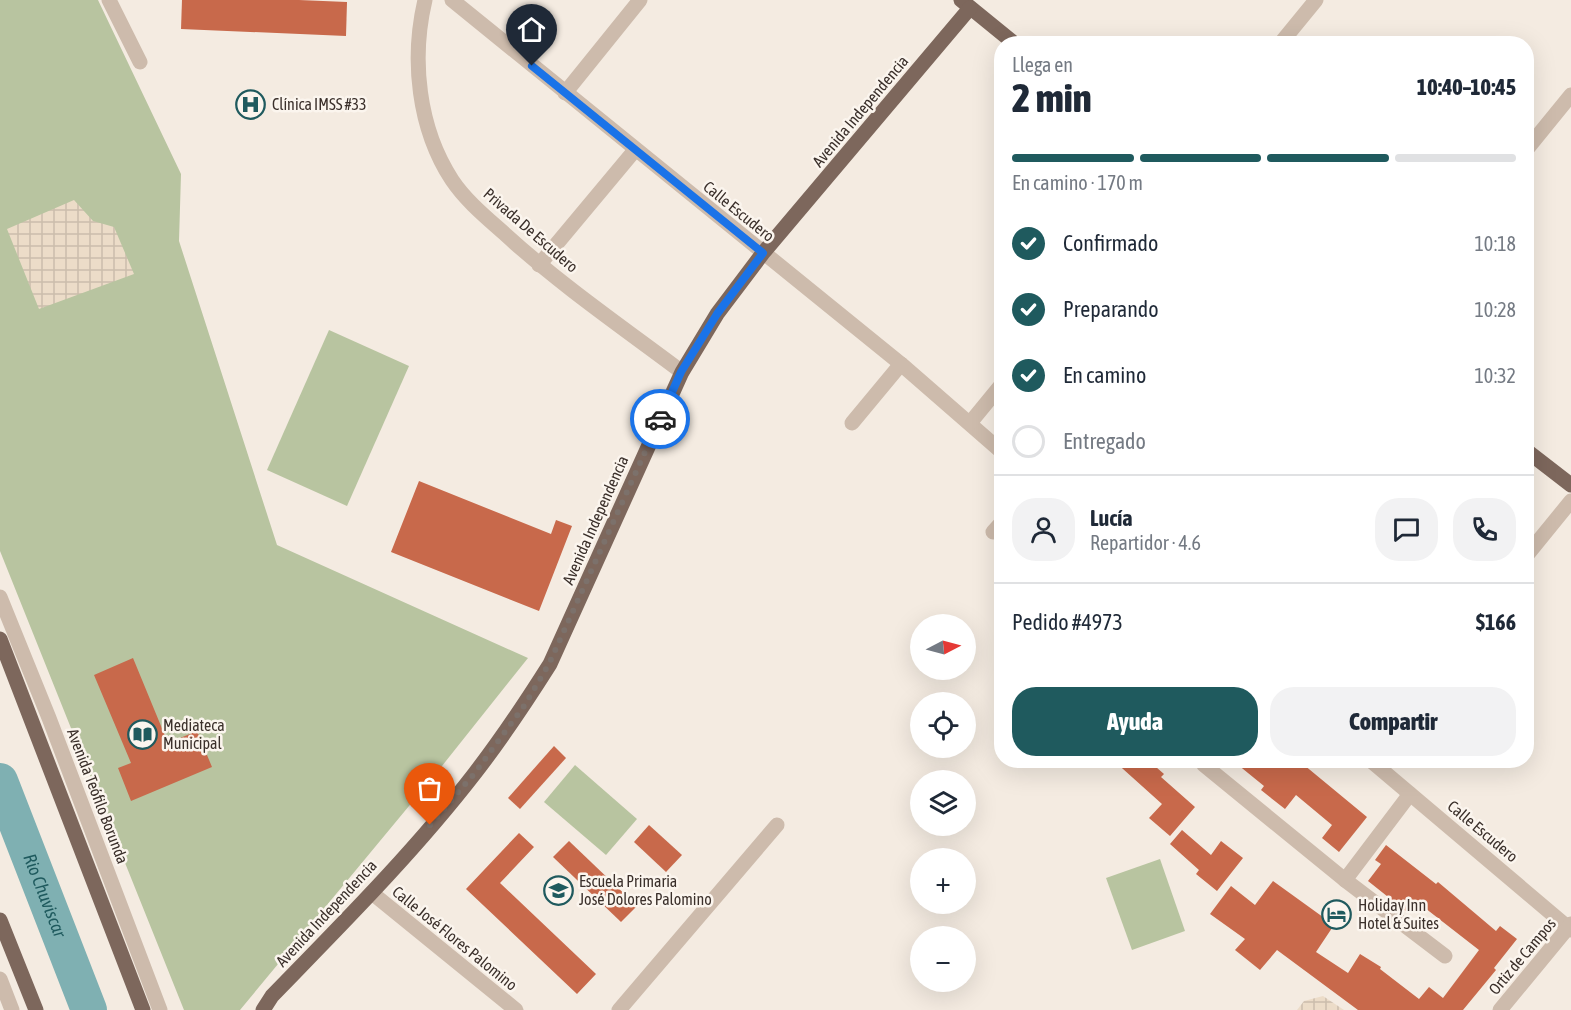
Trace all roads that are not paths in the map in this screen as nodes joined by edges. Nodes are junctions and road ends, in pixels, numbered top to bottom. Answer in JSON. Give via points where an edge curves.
{"nodes":[{"id":1,"x":110,"y":0,"type":"edge"},
{"id":2,"x":425,"y":0,"type":"edge"},
{"id":3,"x":452,"y":0,"type":"edge"},
{"id":4,"x":640,"y":0,"type":"edge"},
{"id":5,"x":1316,"y":0,"type":"edge"},
{"id":6,"x":969,"y":3,"type":"edge"},
{"id":7,"x":1006,"y":36,"type":"edge"},
{"id":8,"x":1287,"y":36,"type":"edge"},
{"id":9,"x":140,"y":62,"type":"dead end"},
{"id":10,"x":565,"y":93,"type":"junction"},
{"id":11,"x":1571,"y":94,"type":"edge"},
{"id":12,"x":1534,"y":140,"type":"edge"},
{"id":13,"x":635,"y":150,"type":"junction"},
{"id":14,"x":763,"y":253,"type":"junction"},
{"id":15,"x":539,"y":265,"type":"junction"},
{"id":16,"x":901,"y":364,"type":"junction"},
{"id":17,"x":681,"y":372,"type":"junction"},
{"id":18,"x":994,"y":394,"type":"edge"},
{"id":19,"x":852,"y":423,"type":"dead end"},
{"id":20,"x":970,"y":423,"type":"junction"},
{"id":21,"x":994,"y":445,"type":"edge"},
{"id":22,"x":1534,"y":455,"type":"edge"},
{"id":23,"x":1571,"y":484,"type":"edge"},
{"id":24,"x":1571,"y":501,"type":"edge"},
{"id":25,"x":1534,"y":546,"type":"edge"},
{"id":26,"x":0,"y":597,"type":"edge"},
{"id":27,"x":0,"y":639,"type":"edge"},
{"id":28,"x":1208,"y":768,"type":"edge"},
{"id":29,"x":1379,"y":768,"type":"edge"},
{"id":30,"x":1410,"y":794,"type":"junction"},
{"id":31,"x":777,"y":825,"type":"dead end"},
{"id":32,"x":1345,"y":880,"type":"junction"},
{"id":33,"x":372,"y":893,"type":"junction"},
{"id":34,"x":0,"y":920,"type":"edge"},
{"id":35,"x":1570,"y":927,"type":"edge"},
{"id":36,"x":1445,"y":956,"type":"dead end"},
{"id":37,"x":0,"y":979,"type":"edge"},
{"id":38,"x":275,"y":1003,"type":"edge"},
{"id":39,"x":8,"y":1007,"type":"edge"},
{"id":40,"x":36,"y":1010,"type":"edge"},
{"id":41,"x":143,"y":1010,"type":"edge"},
{"id":42,"x":160,"y":1010,"type":"edge"},
{"id":43,"x":263,"y":1010,"type":"edge"},
{"id":44,"x":516,"y":1010,"type":"edge"},
{"id":45,"x":619,"y":1010,"type":"edge"},
{"id":46,"x":1500,"y":1010,"type":"edge"}],
"edges":[{"from":1,"to":9,"type":"street"},
{"from":2,"to":15,"type":"street","name":"Privada De Escudero","via":[[419,26],[419,66],[430,137],[452,180],[474,207]]},
{"from":3,"to":10,"type":"street","name":"Calle Escudero"},
{"from":4,"to":10,"type":"street"},
{"from":5,"to":8,"type":"street"},
{"from":6,"to":7,"type":"main road"},
{"from":6,"to":14,"type":"main road","name":"Avenida Independencia"},
{"from":10,"to":13,"type":"street","name":"Calle Escudero"},
{"from":11,"to":12,"type":"street"},
{"from":13,"to":14,"type":"street","name":"Calle Escudero"},
{"from":13,"to":15,"type":"street"},
{"from":14,"to":16,"type":"street","name":"Calle Escudero"},
{"from":14,"to":17,"type":"main road","name":"Avenida Independencia","via":[[717,314]]},
{"from":15,"to":17,"type":"street","name":"Privada De Escudero"},
{"from":16,"to":19,"type":"street"},
{"from":16,"to":20,"type":"street","name":"Calle Escudero"},
{"from":17,"to":33,"type":"main road","name":"Avenida Independencia","via":[[549,664],[524,706],[474,774]]},
{"from":18,"to":20,"type":"street"},
{"from":20,"to":21,"type":"street","name":"Calle Escudero"},
{"from":22,"to":23,"type":"main road"},
{"from":24,"to":25,"type":"street"},
{"from":26,"to":42,"type":"street","name":"Avenida Teófilo Borunda"},
{"from":27,"to":41,"type":"main road"},
{"from":28,"to":32,"type":"street"},
{"from":29,"to":30,"type":"street","name":"Calle Escudero"},
{"from":30,"to":32,"type":"street"},
{"from":30,"to":35,"type":"street","name":"Calle Escudero"},
{"from":31,"to":45,"type":"street"},
{"from":32,"to":36,"type":"street"},
{"from":33,"to":38,"type":"main road","name":"Avenida Independencia"},
{"from":33,"to":44,"type":"street","name":"Calle José Flores Palomino"},
{"from":34,"to":40,"type":"main road"},
{"from":35,"to":46,"type":"street","name":"Ortiz de Campos"},
{"from":37,"to":39,"type":"street"},
{"from":38,"to":43,"type":"main road","name":"Avenida Independencia"}]}
